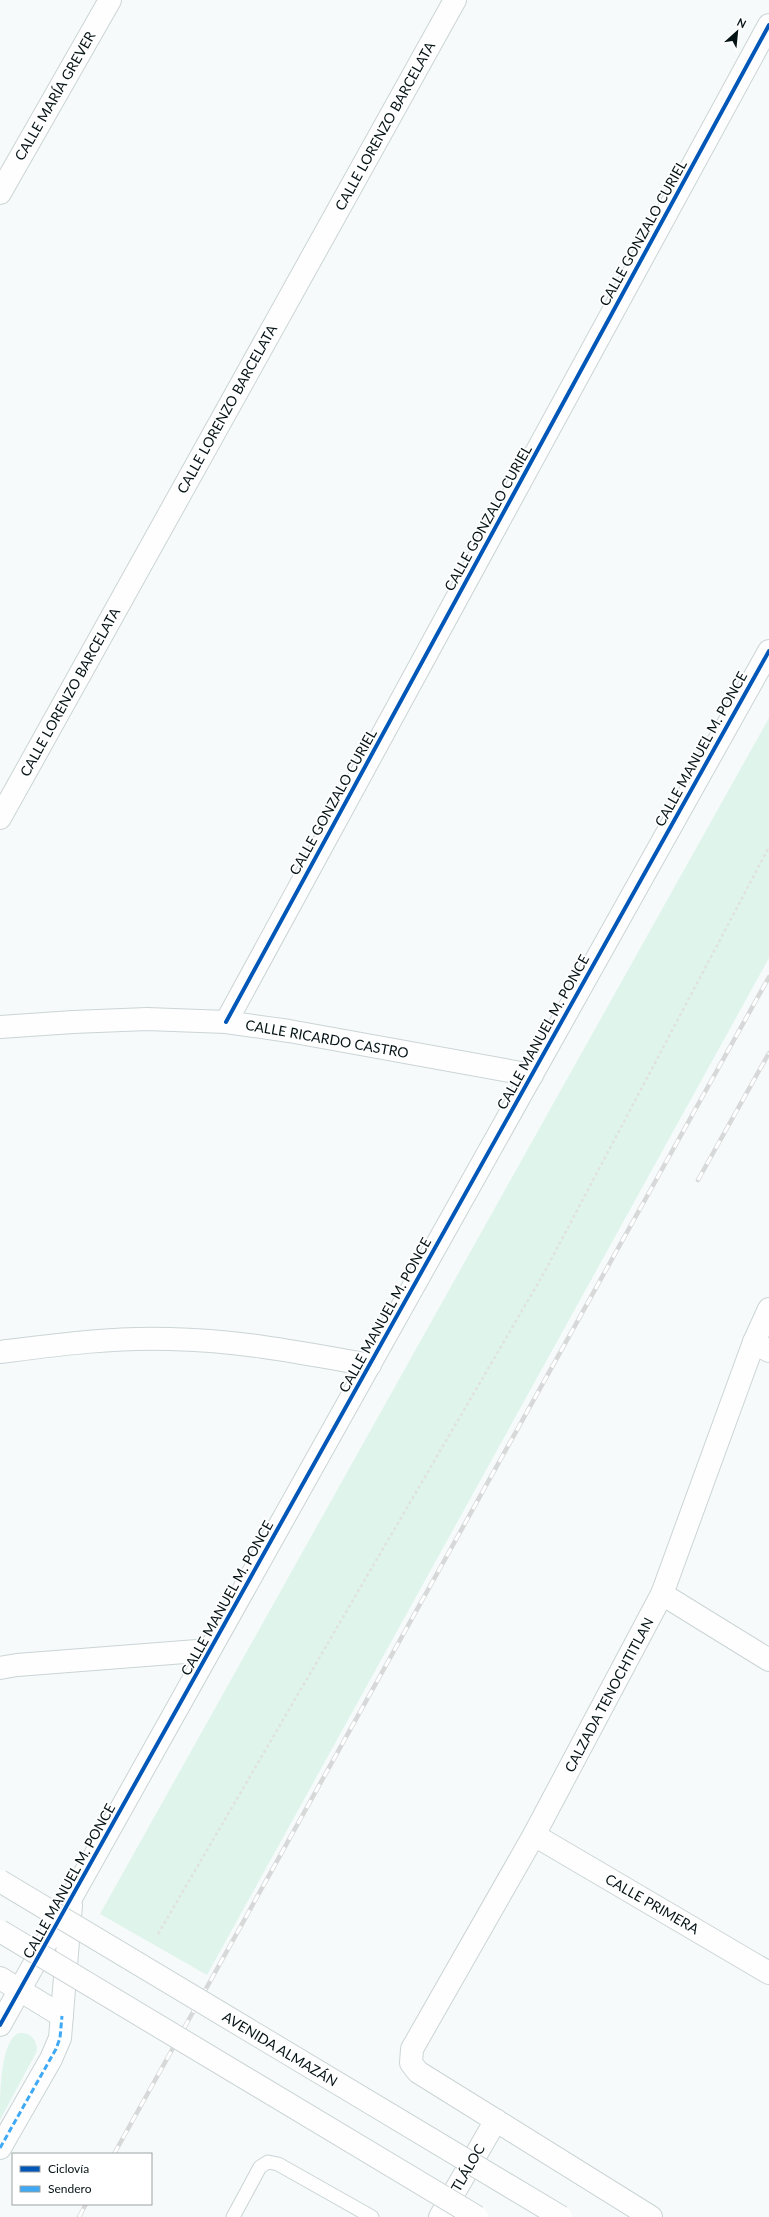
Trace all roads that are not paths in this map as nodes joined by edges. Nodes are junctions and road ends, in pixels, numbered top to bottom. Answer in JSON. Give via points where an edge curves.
{"nodes":[{"id":1,"x":110,"y":0,"type":"edge"},
{"id":2,"x":455,"y":0,"type":"edge"},
{"id":3,"x":769,"y":24,"type":"edge"},
{"id":4,"x":0,"y":193,"type":"edge"},
{"id":5,"x":769,"y":651,"type":"edge"},
{"id":6,"x":0,"y":818,"type":"edge"},
{"id":7,"x":226,"y":1022,"type":"junction"},
{"id":8,"x":0,"y":1027,"type":"edge"},
{"id":9,"x":532,"y":1075,"type":"junction"},
{"id":10,"x":769,"y":1309,"type":"edge"},
{"id":11,"x":762,"y":1347,"type":"edge"},
{"id":12,"x":0,"y":1352,"type":"edge"},
{"id":13,"x":370,"y":1365,"type":"junction"},
{"id":14,"x":662,"y":1594,"type":"junction"},
{"id":15,"x":210,"y":1650,"type":"junction"},
{"id":16,"x":769,"y":1660,"type":"edge"},
{"id":17,"x":0,"y":1668,"type":"edge"},
{"id":18,"x":534,"y":1835,"type":"junction"},
{"id":19,"x":0,"y":1881,"type":"edge"},
{"id":20,"x":72,"y":1897,"type":"junction"},
{"id":21,"x":0,"y":1931,"type":"edge"},
{"id":22,"x":769,"y":1973,"type":"edge"},
{"id":23,"x":0,"y":1978,"type":"edge"},
{"id":24,"x":20,"y":1990,"type":"junction"},
{"id":25,"x":62,"y":2016,"type":"junction"},
{"id":26,"x":0,"y":2025,"type":"edge"},
{"id":27,"x":496,"y":2120,"type":"junction"},
{"id":28,"x":0,"y":2148,"type":"edge"},
{"id":29,"x":233,"y":2217,"type":"edge"},
{"id":30,"x":372,"y":2217,"type":"edge"},
{"id":31,"x":440,"y":2217,"type":"edge"},
{"id":32,"x":477,"y":2217,"type":"edge"},
{"id":33,"x":561,"y":2217,"type":"edge"},
{"id":34,"x":651,"y":2217,"type":"edge"}],
"edges":[{"from":1,"to":4,"type":"street","name":"CALLE MARÍA GREVER"},
{"from":2,"to":6,"type":"street","name":"CALLE LORENZO BARCELATA"},
{"from":3,"to":7,"type":"street","name":"CALLE GONZALO CURIEL"},
{"from":5,"to":9,"type":"street","name":"CALLE MANUEL M. PONCE"},
{"from":7,"to":8,"type":"street","name":"CALLE RICARDO CASTRO","via":[[147,1019]]},
{"from":7,"to":9,"type":"street","name":"CALLE RICARDO CASTRO"},
{"from":9,"to":13,"type":"street","name":"CALLE MANUEL M. PONCE"},
{"from":10,"to":11,"type":"street","name":"CALZADA TENOCHTITLAN"},
{"from":11,"to":14,"type":"street","name":"CALZADA TENOCHTITLAN"},
{"from":12,"to":13,"type":"street","via":[[63,1344],[168,1339],[270,1347]]},
{"from":13,"to":15,"type":"street","name":"CALLE MANUEL M. PONCE"},
{"from":14,"to":16,"type":"street"},
{"from":14,"to":18,"type":"street","name":"CALZADA TENOCHTITLAN"},
{"from":15,"to":17,"type":"street"},
{"from":15,"to":20,"type":"street","name":"CALLE MANUEL M. PONCE"},
{"from":18,"to":22,"type":"street","name":"CALLE PRIMERA"},
{"from":18,"to":27,"type":"street","name":"CALZADA TENOCHTITLAN","via":[[412,2049],[411,2063],[418,2072]]},
{"from":19,"to":33,"type":"street","name":"AVENIDA ALMAZÁN","bridge":true},
{"from":20,"to":24,"type":"street","name":"CALLE MANUEL M. PONCE"},
{"from":20,"to":25,"type":"street","name":"CALLE MANUEL M. PONCE"},
{"from":21,"to":32,"type":"street","bridge":true},
{"from":23,"to":24,"type":"street"},
{"from":24,"to":25,"type":"street"},
{"from":24,"to":26,"type":"street","name":"CALLE MANUEL M. PONCE"},
{"from":25,"to":28,"type":"street","name":"CALLE MANUEL M. PONCE","via":[[56,2049]]},
{"from":27,"to":31,"type":"street","name":"TLÁLOC"},
{"from":27,"to":34,"type":"street"},
{"from":29,"to":30,"type":"lane","via":[[260,2167],[268,2162],[278,2164]]}]}
